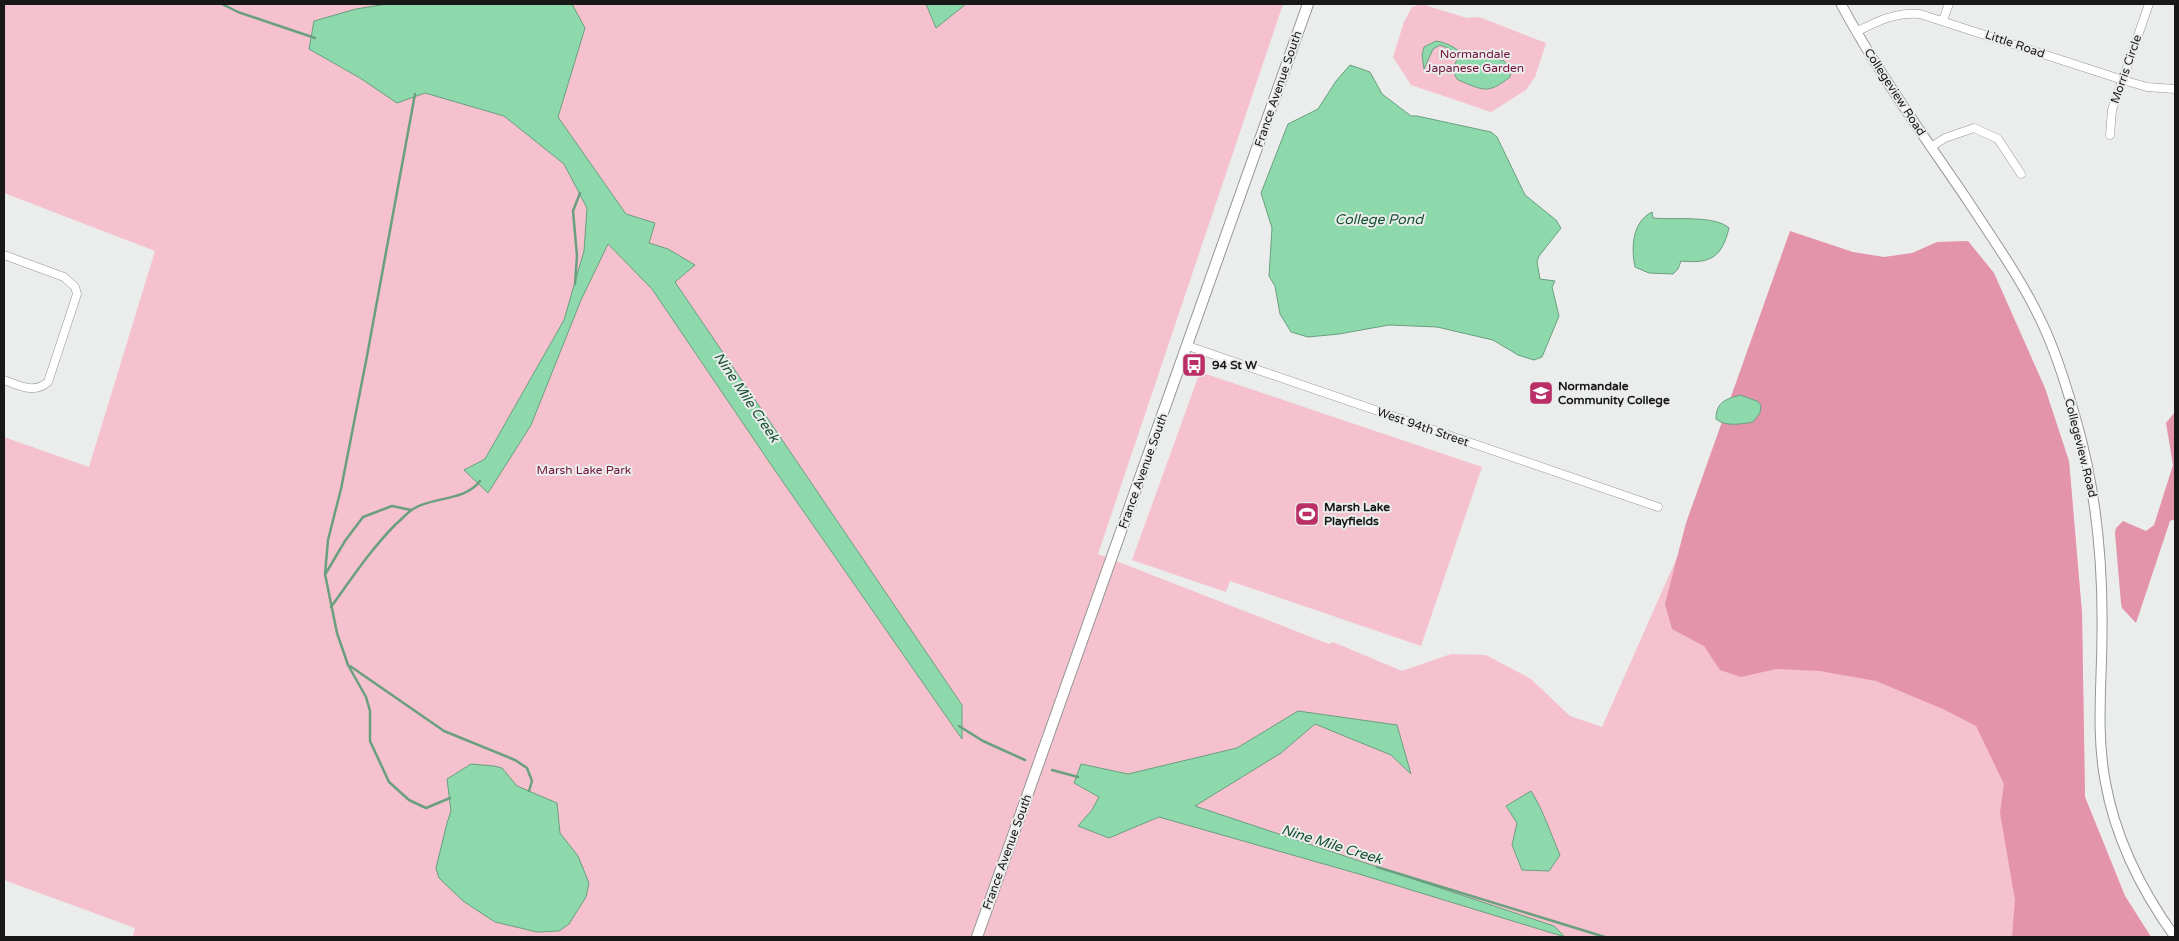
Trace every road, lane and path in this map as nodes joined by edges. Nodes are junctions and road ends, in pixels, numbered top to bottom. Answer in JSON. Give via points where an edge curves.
{"nodes":[{"id":1,"x":1308,"y":4,"type":"edge"},
{"id":2,"x":1841,"y":4,"type":"edge"},
{"id":3,"x":1949,"y":4,"type":"edge"},
{"id":4,"x":2149,"y":4,"type":"edge"},
{"id":5,"x":1943,"y":20,"type":"junction"},
{"id":6,"x":1856,"y":32,"type":"junction"},
{"id":7,"x":2122,"y":80,"type":"junction"},
{"id":8,"x":2175,"y":89,"type":"edge"},
{"id":9,"x":2110,"y":135,"type":"dead end"},
{"id":10,"x":1931,"y":147,"type":"junction"},
{"id":11,"x":2021,"y":174,"type":"dead end"},
{"id":12,"x":4,"y":255,"type":"edge"},
{"id":13,"x":1188,"y":346,"type":"junction"},
{"id":14,"x":4,"y":380,"type":"edge"},
{"id":15,"x":1658,"y":507,"type":"dead end"},
{"id":16,"x":977,"y":937,"type":"edge"},
{"id":17,"x":2175,"y":937,"type":"edge"}],
"edges":[{"from":1,"to":13,"type":"main road","name":"France Avenue South"},
{"from":2,"to":6,"type":"street","name":"Collegeview Road"},
{"from":3,"to":5,"type":"street"},
{"from":4,"to":7,"type":"street","name":"Morris Circle"},
{"from":5,"to":6,"type":"street","name":"Little Road","via":[[1904,13],[1889,16]]},
{"from":5,"to":7,"type":"street","name":"Little Road"},
{"from":6,"to":10,"type":"street","name":"Collegeview Road"},
{"from":7,"to":8,"type":"street","name":"Little Road","via":[[2147,87]]},
{"from":7,"to":9,"type":"street","name":"Morris Circle","via":[[2112,110]]},
{"from":10,"to":11,"type":"street","via":[[1944,138],[1974,128],[1998,139]]},
{"from":10,"to":17,"type":"street","name":"Collegeview Road","via":[[1998,246],[2043,324],[2077,422],[2095,506],[2100,550],[2099,709],[2105,780],[2124,849],[2157,912]]},
{"from":12,"to":14,"type":"street","via":[[64,277],[75,287],[77,294],[51,376],[43,387],[32,390]]},
{"from":13,"to":15,"type":"street","name":"West 94th Street"},
{"from":13,"to":16,"type":"main road","name":"France Avenue South"}]}
